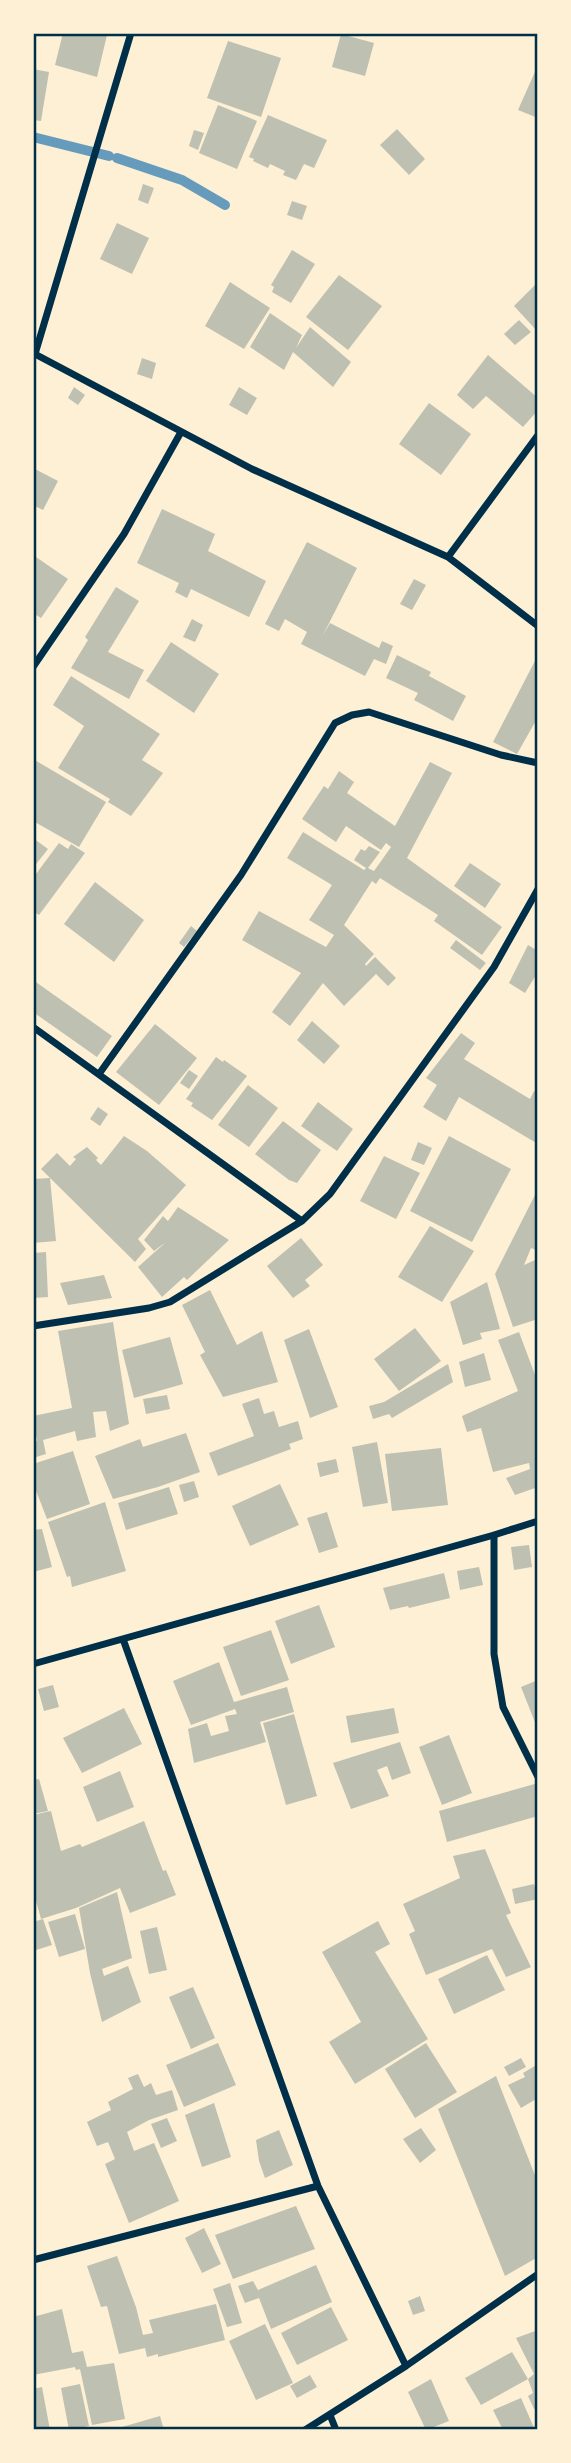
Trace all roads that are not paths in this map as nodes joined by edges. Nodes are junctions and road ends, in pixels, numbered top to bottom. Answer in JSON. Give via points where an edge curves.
{"nodes":[{"id":1,"x":131,"y":33,"type":"edge"},
{"id":2,"x":34,"y":354,"type":"edge"},
{"id":3,"x":181,"y":432,"type":"junction"},
{"id":4,"x":538,"y":435,"type":"edge"},
{"id":5,"x":448,"y":557,"type":"junction"},
{"id":6,"x":538,"y":626,"type":"edge"},
{"id":7,"x":33,"y":667,"type":"edge"},
{"id":8,"x":538,"y":763,"type":"edge"},
{"id":9,"x":538,"y":889,"type":"edge"},
{"id":10,"x":33,"y":1027,"type":"edge"},
{"id":11,"x":99,"y":1074,"type":"junction"},
{"id":12,"x":302,"y":1221,"type":"junction"},
{"id":13,"x":33,"y":1326,"type":"edge"},
{"id":14,"x":538,"y":1521,"type":"edge"},
{"id":15,"x":495,"y":1535,"type":"junction"},
{"id":16,"x":123,"y":1639,"type":"junction"},
{"id":17,"x":33,"y":1664,"type":"edge"},
{"id":18,"x":538,"y":1777,"type":"edge"},
{"id":19,"x":318,"y":2186,"type":"junction"},
{"id":20,"x":33,"y":2260,"type":"edge"},
{"id":21,"x":538,"y":2273,"type":"edge"},
{"id":22,"x":406,"y":2366,"type":"junction"},
{"id":23,"x":330,"y":2415,"type":"junction"},
{"id":24,"x":305,"y":2430,"type":"edge"},
{"id":25,"x":336,"y":2430,"type":"edge"}],
"edges":[{"from":1,"to":2,"type":"street"},
{"from":2,"to":3,"type":"street"},
{"from":3,"to":5,"type":"street"},
{"from":3,"to":7,"type":"street","via":[[124,534]]},
{"from":4,"to":5,"type":"street"},
{"from":5,"to":6,"type":"street"},
{"from":8,"to":11,"type":"street","via":[[369,712],[335,723],[241,875]]},
{"from":9,"to":12,"type":"street","via":[[494,967],[330,1194]]},
{"from":10,"to":11,"type":"street"},
{"from":11,"to":12,"type":"street"},
{"from":12,"to":13,"type":"street","via":[[170,1302]]},
{"from":14,"to":15,"type":"street"},
{"from":15,"to":16,"type":"street"},
{"from":15,"to":18,"type":"street","via":[[494,1654],[503,1706]]},
{"from":16,"to":17,"type":"street"},
{"from":16,"to":19,"type":"street"},
{"from":19,"to":20,"type":"street"},
{"from":19,"to":22,"type":"street"},
{"from":21,"to":22,"type":"street"},
{"from":22,"to":23,"type":"street"},
{"from":23,"to":24,"type":"street"},
{"from":23,"to":25,"type":"street"}]}
